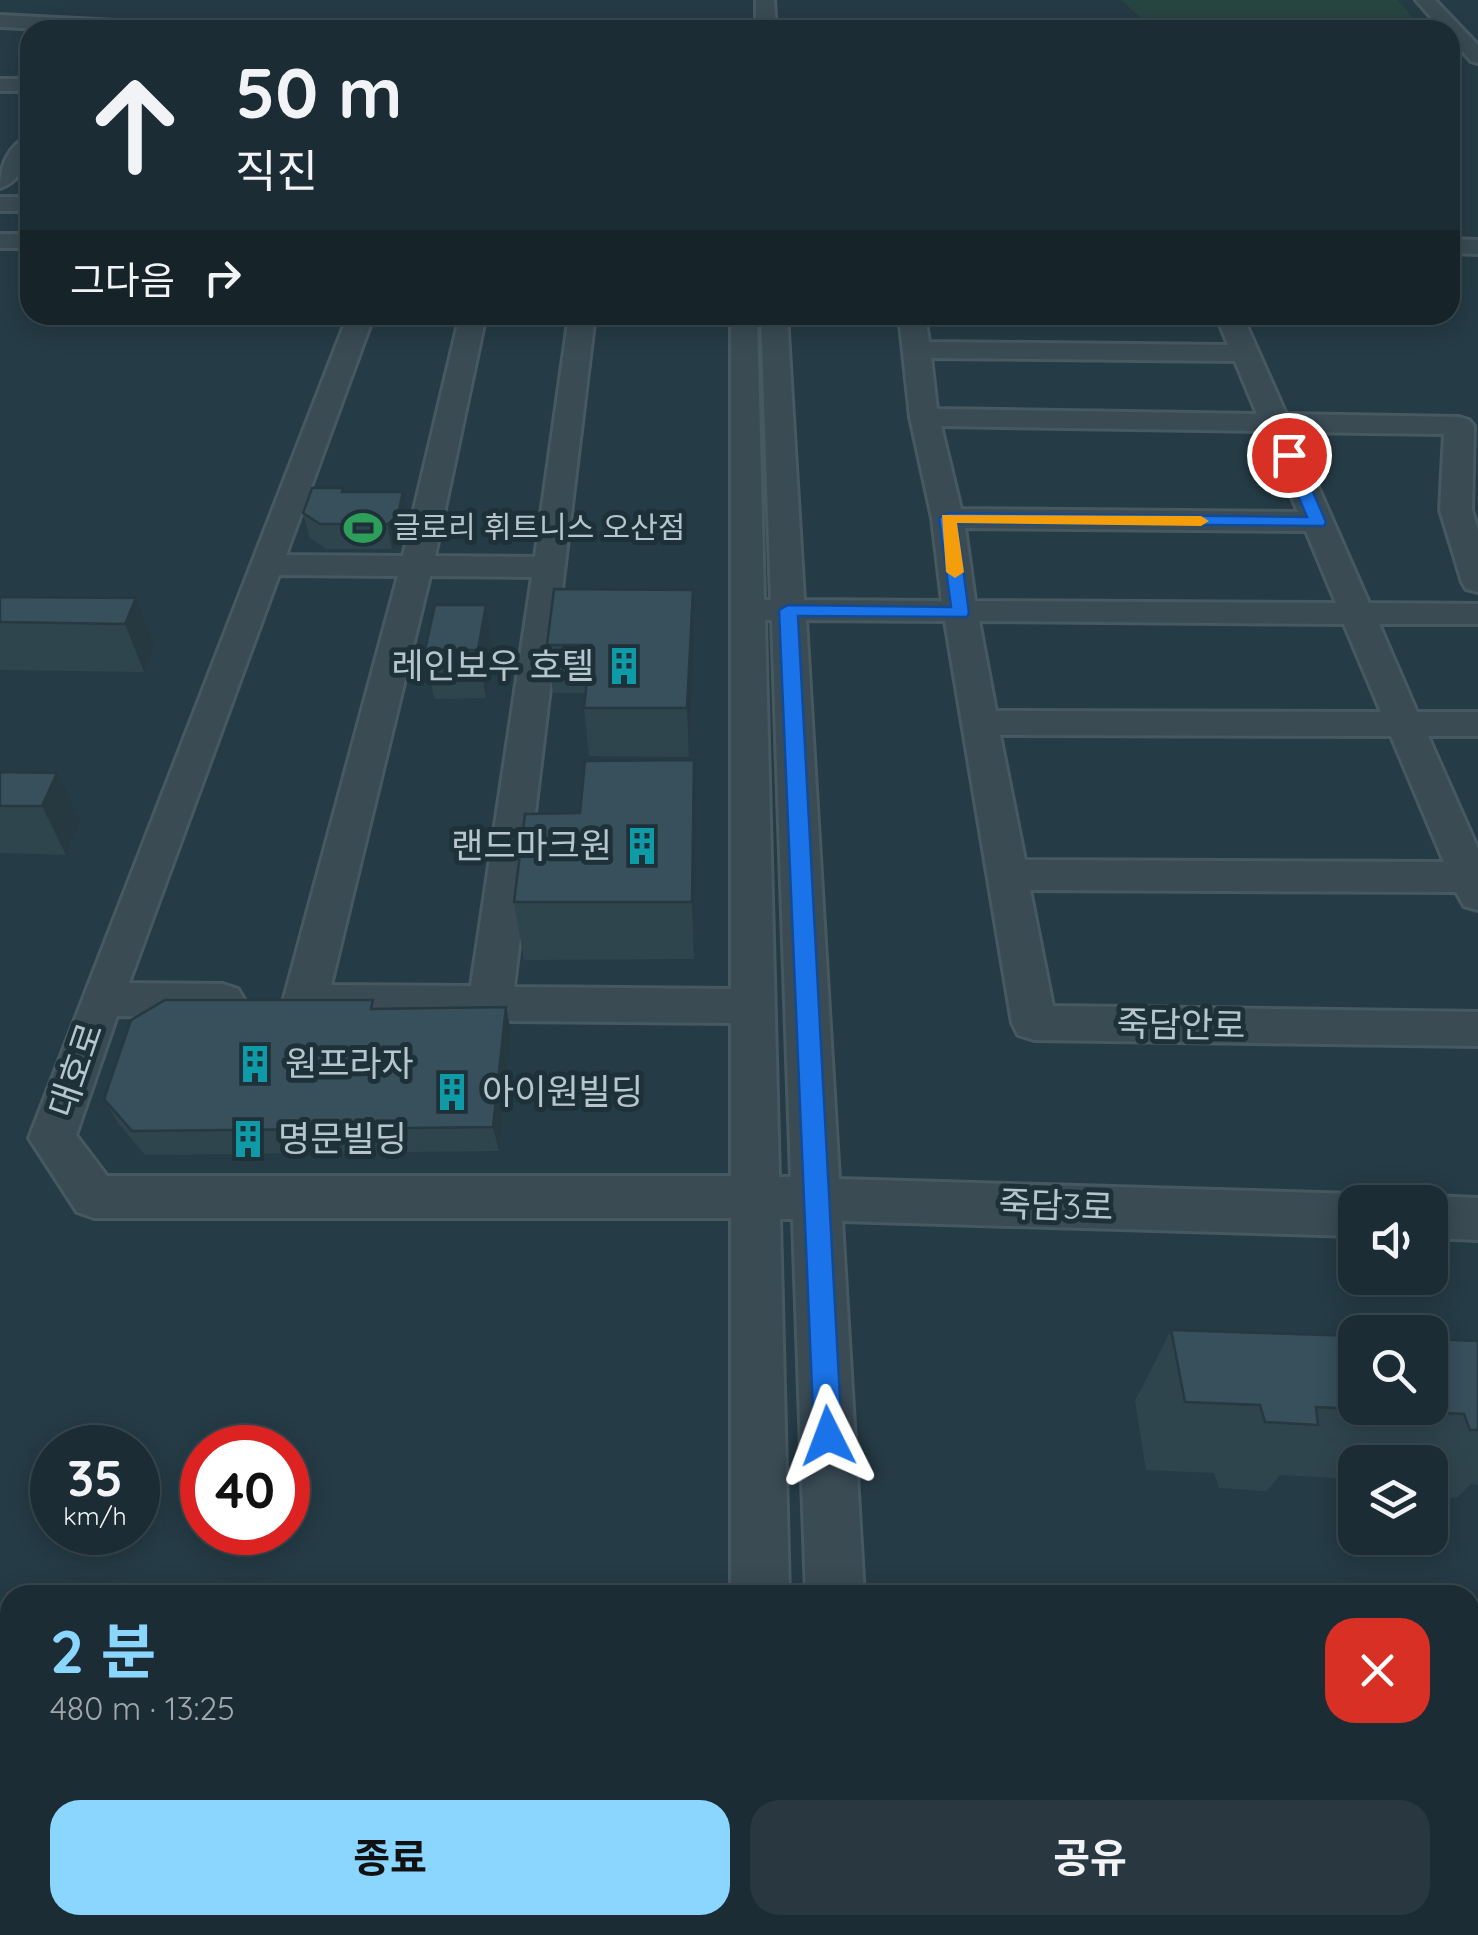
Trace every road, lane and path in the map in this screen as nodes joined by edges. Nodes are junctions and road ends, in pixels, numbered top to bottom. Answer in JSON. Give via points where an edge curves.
{"nodes":[{"id":1,"x":1425,"y":0,"type":"edge"},
{"id":2,"x":95,"y":5,"type":"dead end"},
{"id":3,"x":313,"y":7,"type":"dead end"},
{"id":4,"x":305,"y":20,"type":"edge"},
{"id":5,"x":1444,"y":20,"type":"edge"},
{"id":6,"x":1,"y":23,"type":"edge"},
{"id":7,"x":1460,"y":38,"type":"edge"},
{"id":8,"x":1478,"y":57,"type":"edge"},
{"id":9,"x":16,"y":153,"type":"edge"},
{"id":10,"x":0,"y":180,"type":"edge"},
{"id":11,"x":357,"y":325,"type":"edge"},
{"id":12,"x":471,"y":325,"type":"edge"},
{"id":13,"x":581,"y":325,"type":"edge"},
{"id":14,"x":744,"y":325,"type":"edge"},
{"id":15,"x":774,"y":325,"type":"edge"},
{"id":16,"x":1233,"y":325,"type":"edge"},
{"id":17,"x":915,"y":333,"type":"edge"},
{"id":18,"x":1245,"y":353,"type":"junction"},
{"id":19,"x":924,"y":416,"type":"junction"},
{"id":20,"x":1274,"y":421,"type":"junction"},
{"id":21,"x":948,"y":518,"type":"junction"},
{"id":22,"x":1318,"y":522,"type":"junction"},
{"id":23,"x":417,"y":564,"type":"junction"},
{"id":24,"x":267,"y":565,"type":"junction"},
{"id":25,"x":550,"y":567,"type":"junction"},
{"id":26,"x":1478,"y":582,"type":"edge"},
{"id":27,"x":748,"y":610,"type":"junction"},
{"id":28,"x":788,"y":610,"type":"junction"},
{"id":29,"x":960,"y":613,"type":"junction"},
{"id":30,"x":1478,"y":614,"type":"edge"},
{"id":31,"x":1357,"y":615,"type":"junction"},
{"id":32,"x":980,"y":723,"type":"junction"},
{"id":33,"x":1478,"y":724,"type":"edge"},
{"id":34,"x":1405,"y":726,"type":"junction"},
{"id":35,"x":1007,"y":876,"type":"junction"},
{"id":36,"x":1475,"y":883,"type":"edge"},
{"id":37,"x":100,"y":999,"type":"junction"},
{"id":38,"x":305,"y":1002,"type":"junction"},
{"id":39,"x":490,"y":1005,"type":"junction"},
{"id":40,"x":754,"y":1006,"type":"junction"},
{"id":41,"x":1478,"y":1029,"type":"edge"},
{"id":42,"x":756,"y":1197,"type":"junction"},
{"id":43,"x":818,"y":1199,"type":"junction"},
{"id":44,"x":1338,"y":1214,"type":"edge"},
{"id":45,"x":1448,"y":1218,"type":"edge"},
{"id":46,"x":1478,"y":1219,"type":"edge"},
{"id":47,"x":760,"y":1585,"type":"edge"},
{"id":48,"x":835,"y":1585,"type":"edge"}],
"edges":[{"from":1,"to":5,"type":"street"},
{"from":2,"to":6,"type":"street","via":[[41,3]]},
{"from":3,"to":4,"type":"street"},
{"from":7,"to":8,"type":"street"},
{"from":9,"to":10,"type":"street"},
{"from":11,"to":24,"type":"street","name":"대호로"},
{"from":12,"to":23,"type":"street"},
{"from":13,"to":25,"type":"street"},
{"from":14,"to":27,"type":"street"},
{"from":15,"to":28,"type":"street"},
{"from":16,"to":18,"type":"street"},
{"from":17,"to":18,"type":"street","name":"죽담안로"},
{"from":17,"to":19,"type":"street","name":"죽담안로"},
{"from":18,"to":20,"type":"street"},
{"from":19,"to":20,"type":"street"},
{"from":19,"to":21,"type":"street","name":"죽담안로"},
{"from":20,"to":22,"type":"street"},
{"from":20,"to":26,"type":"street","via":[[1458,426],[1456,510]]},
{"from":21,"to":22,"type":"street"},
{"from":21,"to":29,"type":"street","name":"죽담안로"},
{"from":22,"to":31,"type":"street"},
{"from":23,"to":24,"type":"street"},
{"from":23,"to":25,"type":"street"},
{"from":23,"to":38,"type":"street"},
{"from":24,"to":37,"type":"street","name":"대호로"},
{"from":25,"to":39,"type":"street"},
{"from":27,"to":28,"type":"street"},
{"from":27,"to":40,"type":"street"},
{"from":28,"to":29,"type":"street"},
{"from":28,"to":43,"type":"street"},
{"from":29,"to":31,"type":"street"},
{"from":29,"to":32,"type":"street","name":"죽담안로"},
{"from":30,"to":31,"type":"street"},
{"from":31,"to":34,"type":"street"},
{"from":32,"to":34,"type":"street"},
{"from":32,"to":35,"type":"street","name":"죽담안로"},
{"from":33,"to":34,"type":"street"},
{"from":34,"to":36,"type":"street"},
{"from":35,"to":36,"type":"street"},
{"from":35,"to":41,"type":"street","name":"죽담안로","via":[[1034,1023]]},
{"from":37,"to":38,"type":"street"},
{"from":37,"to":42,"type":"street","name":"대호로","via":[[52,1138],[94,1197]]},
{"from":38,"to":39,"type":"street"},
{"from":39,"to":40,"type":"street"},
{"from":40,"to":42,"type":"street"},
{"from":42,"to":43,"type":"street","name":"죽담3로"},
{"from":42,"to":47,"type":"street"},
{"from":43,"to":44,"type":"street","name":"죽담3로"},
{"from":43,"to":48,"type":"street"},
{"from":45,"to":46,"type":"street"}]}
